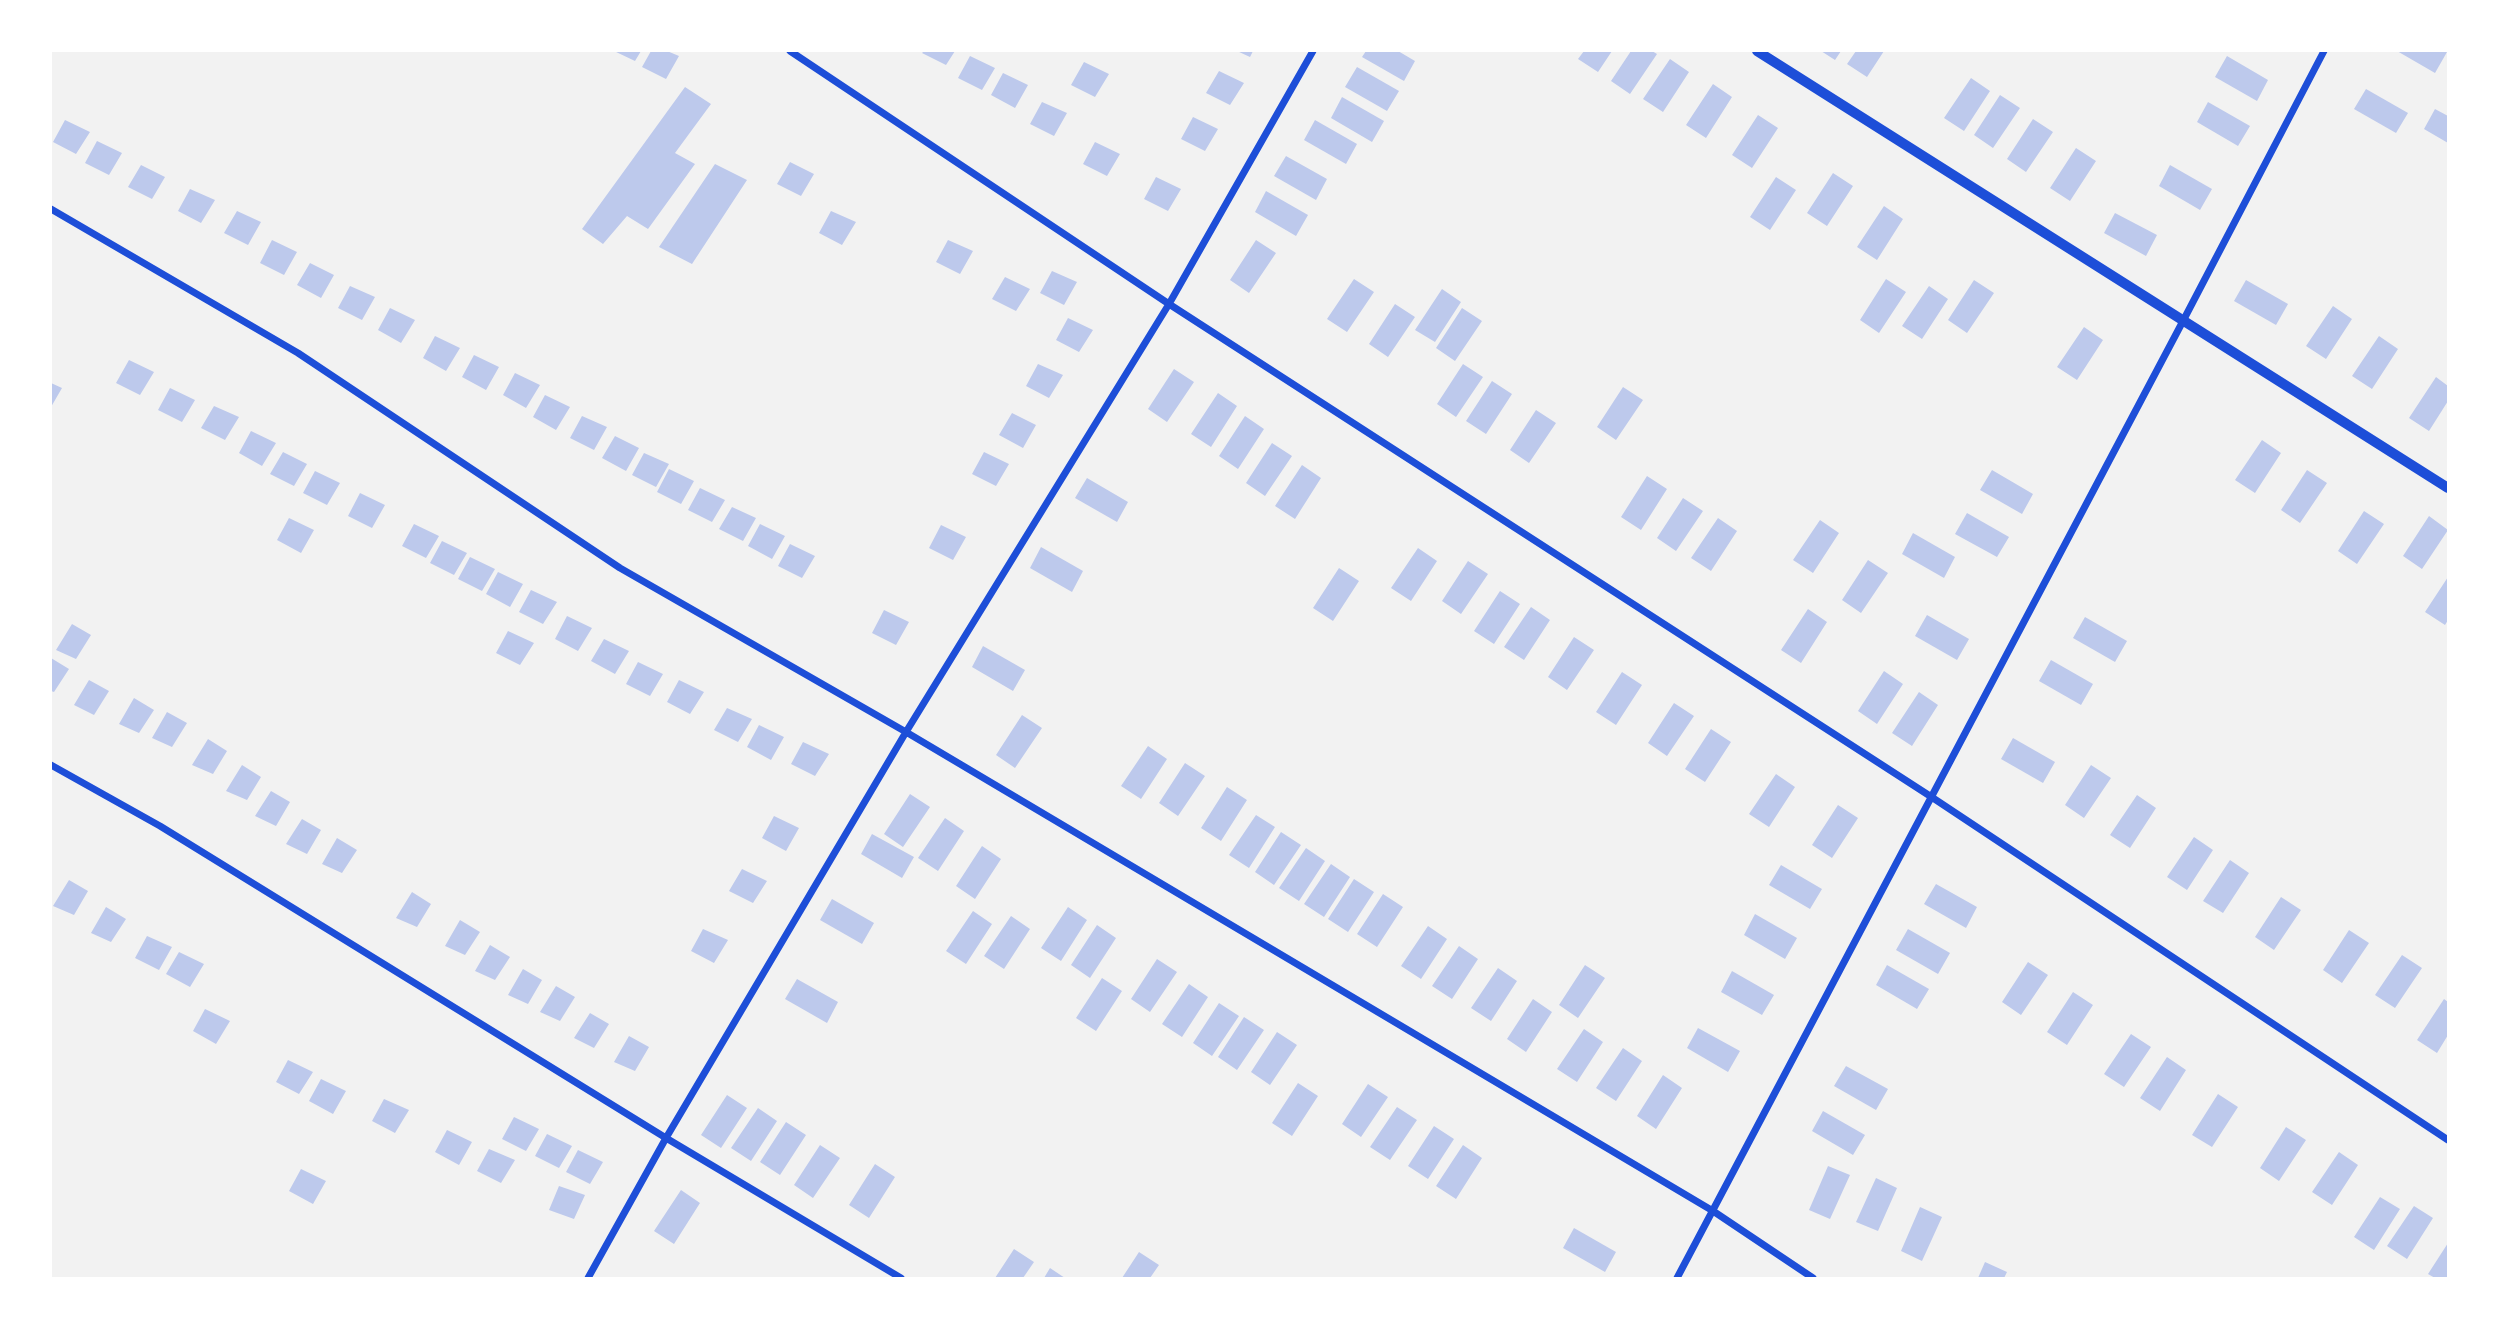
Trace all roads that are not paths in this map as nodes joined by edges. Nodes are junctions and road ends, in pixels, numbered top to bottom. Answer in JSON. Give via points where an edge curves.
{"nodes":[{"id":1,"x":790,"y":51,"type":"edge"},
{"id":2,"x":1314,"y":51,"type":"edge"},
{"id":3,"x":1757,"y":51,"type":"edge"},
{"id":4,"x":2323,"y":51,"type":"edge"},
{"id":5,"x":51,"y":209,"type":"edge"},
{"id":6,"x":1169,"y":304,"type":"junction"},
{"id":7,"x":2183,"y":321,"type":"junction"},
{"id":8,"x":2448,"y":488,"type":"edge"},
{"id":9,"x":906,"y":732,"type":"junction"},
{"id":10,"x":51,"y":765,"type":"edge"},
{"id":11,"x":1930,"y":796,"type":"junction"},
{"id":12,"x":666,"y":1138,"type":"junction"},
{"id":13,"x":2448,"y":1140,"type":"edge"},
{"id":14,"x":1713,"y":1211,"type":"junction"},
{"id":15,"x":588,"y":1278,"type":"edge"},
{"id":16,"x":901,"y":1278,"type":"edge"},
{"id":17,"x":1677,"y":1278,"type":"edge"},
{"id":18,"x":1813,"y":1278,"type":"edge"}],
"edges":[{"from":1,"to":6,"type":"street"},
{"from":2,"to":6,"type":"street"},
{"from":3,"to":7,"type":"street"},
{"from":4,"to":7,"type":"street"},
{"from":5,"to":9,"type":"street","via":[[298,352],[620,568]]},
{"from":6,"to":9,"type":"street"},
{"from":6,"to":11,"type":"street"},
{"from":7,"to":8,"type":"street"},
{"from":7,"to":11,"type":"street"},
{"from":9,"to":12,"type":"street"},
{"from":9,"to":14,"type":"street"},
{"from":10,"to":12,"type":"street","via":[[172,834]]},
{"from":11,"to":13,"type":"street"},
{"from":11,"to":14,"type":"street"},
{"from":12,"to":15,"type":"street"},
{"from":12,"to":16,"type":"street"},
{"from":14,"to":17,"type":"street"},
{"from":14,"to":18,"type":"street"}]}
